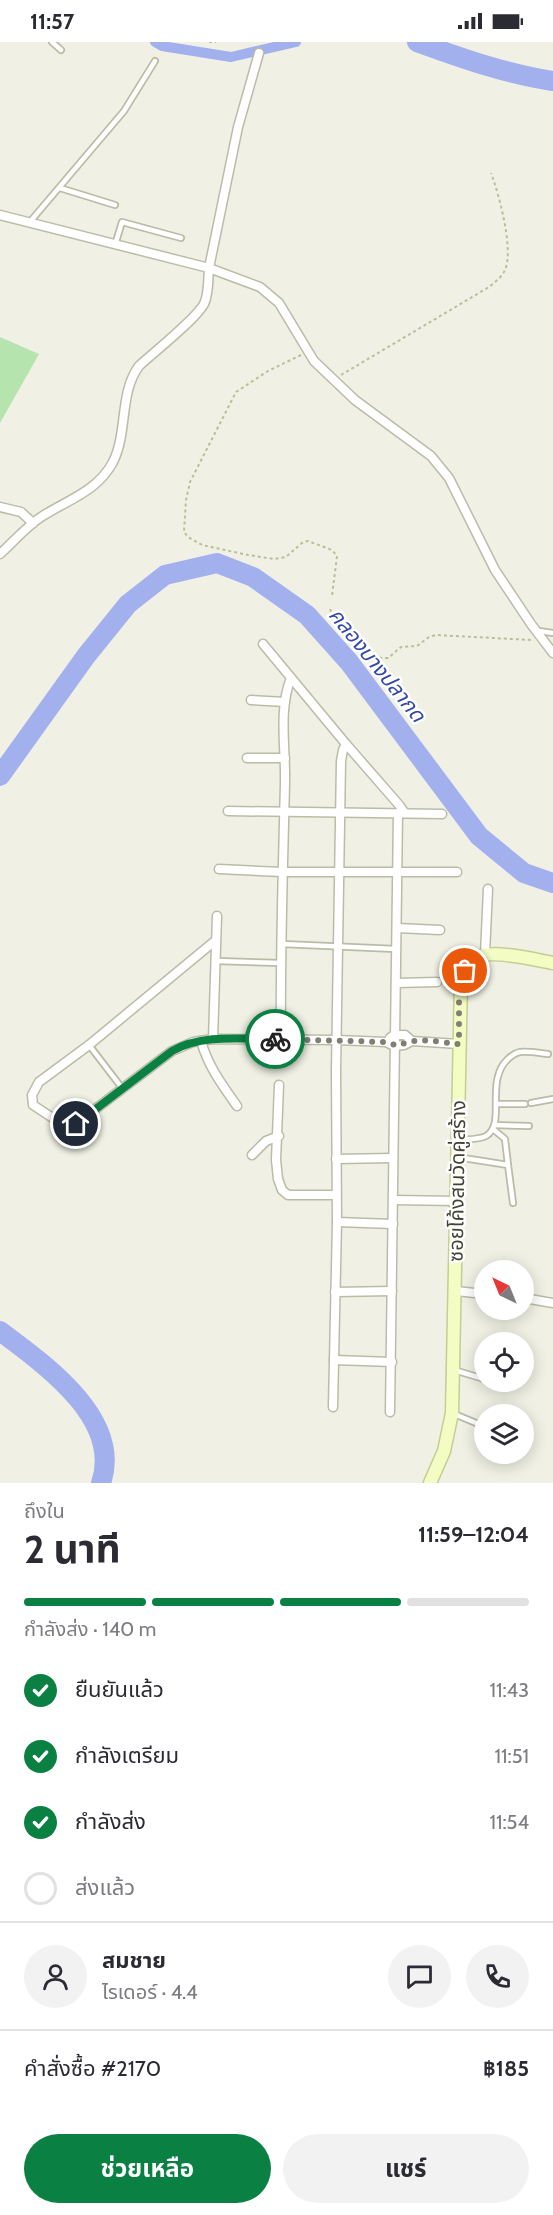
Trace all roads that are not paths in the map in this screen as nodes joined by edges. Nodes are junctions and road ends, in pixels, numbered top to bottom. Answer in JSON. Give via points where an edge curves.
{"nodes":[{"id":1,"x":51,"y":42,"type":"edge"},
{"id":2,"x":61,"y":50,"type":"dead end"},
{"id":3,"x":259,"y":53,"type":"dead end"},
{"id":4,"x":155,"y":61,"type":"dead end"},
{"id":5,"x":60,"y":188,"type":"junction"},
{"id":6,"x":115,"y":205,"type":"dead end"},
{"id":7,"x":0,"y":215,"type":"edge"},
{"id":8,"x":29,"y":223,"type":"junction"},
{"id":9,"x":181,"y":238,"type":"dead end"},
{"id":10,"x":115,"y":245,"type":"junction"},
{"id":11,"x":209,"y":267,"type":"junction"},
{"id":12,"x":0,"y":507,"type":"edge"},
{"id":13,"x":33,"y":523,"type":"junction"},
{"id":14,"x":0,"y":554,"type":"edge"},
{"id":15,"x":536,"y":631,"type":"junction"},
{"id":16,"x":553,"y":633,"type":"edge"},
{"id":17,"x":263,"y":644,"type":"dead end"},
{"id":18,"x":553,"y":653,"type":"edge"},
{"id":19,"x":291,"y":678,"type":"junction"},
{"id":20,"x":251,"y":700,"type":"dead end"},
{"id":21,"x":285,"y":702,"type":"junction"},
{"id":22,"x":346,"y":744,"type":"junction"},
{"id":23,"x":247,"y":758,"type":"dead end"},
{"id":24,"x":285,"y":758,"type":"junction"},
{"id":25,"x":228,"y":811,"type":"dead end"},
{"id":26,"x":284,"y":812,"type":"junction"},
{"id":27,"x":340,"y":813,"type":"junction"},
{"id":28,"x":401,"y":813,"type":"junction"},
{"id":29,"x":442,"y":814,"type":"dead end"},
{"id":30,"x":219,"y":869,"type":"dead end"},
{"id":31,"x":339,"y":871,"type":"junction"},
{"id":32,"x":397,"y":871,"type":"junction"},
{"id":33,"x":282,"y":872,"type":"junction"},
{"id":34,"x":457,"y":872,"type":"dead end"},
{"id":35,"x":488,"y":889,"type":"dead end"},
{"id":36,"x":217,"y":916,"type":"dead end"},
{"id":37,"x":397,"y":928,"type":"junction"},
{"id":38,"x":440,"y":930,"type":"dead end"},
{"id":39,"x":216,"y":940,"type":"junction"},
{"id":40,"x":282,"y":945,"type":"junction"},
{"id":41,"x":338,"y":947,"type":"junction"},
{"id":42,"x":396,"y":949,"type":"junction"},
{"id":43,"x":485,"y":954,"type":"junction"},
{"id":44,"x":216,"y":961,"type":"junction"},
{"id":45,"x":281,"y":963,"type":"junction"},
{"id":46,"x":553,"y":963,"type":"edge"},
{"id":47,"x":436,"y":982,"type":"dead end"},
{"id":48,"x":396,"y":983,"type":"junction"},
{"id":49,"x":394,"y":1035,"type":"junction"},
{"id":50,"x":281,"y":1039,"type":"junction"},
{"id":51,"x":213,"y":1040,"type":"junction"},
{"id":52,"x":337,"y":1040,"type":"junction"},
{"id":53,"x":201,"y":1041,"type":"junction"},
{"id":54,"x":412,"y":1041,"type":"junction"},
{"id":55,"x":390,"y":1044,"type":"junction"},
{"id":56,"x":459,"y":1044,"type":"junction"},
{"id":57,"x":89,"y":1045,"type":"junction"},
{"id":58,"x":548,"y":1054,"type":"dead end"},
{"id":59,"x":279,"y":1085,"type":"dead end"},
{"id":60,"x":122,"y":1088,"type":"junction"},
{"id":61,"x":553,"y":1099,"type":"edge"},
{"id":62,"x":496,"y":1104,"type":"junction"},
{"id":63,"x":237,"y":1106,"type":"dead end"},
{"id":64,"x":529,"y":1126,"type":"dead end"},
{"id":65,"x":494,"y":1127,"type":"junction"},
{"id":66,"x":279,"y":1136,"type":"junction"},
{"id":67,"x":458,"y":1140,"type":"junction"},
{"id":68,"x":252,"y":1155,"type":"dead end"},
{"id":69,"x":457,"y":1157,"type":"junction"},
{"id":70,"x":393,"y":1158,"type":"junction"},
{"id":71,"x":336,"y":1160,"type":"junction"},
{"id":72,"x":508,"y":1165,"type":"junction"},
{"id":73,"x":336,"y":1195,"type":"junction"},
{"id":74,"x":394,"y":1200,"type":"junction"},
{"id":75,"x":457,"y":1201,"type":"junction"},
{"id":76,"x":513,"y":1203,"type":"dead end"},
{"id":77,"x":337,"y":1221,"type":"junction"},
{"id":78,"x":393,"y":1224,"type":"junction"},
{"id":79,"x":392,"y":1291,"type":"junction"},
{"id":80,"x":456,"y":1291,"type":"junction"},
{"id":81,"x":335,"y":1292,"type":"junction"},
{"id":82,"x":474,"y":1293,"type":"edge"},
{"id":83,"x":534,"y":1300,"type":"edge"},
{"id":84,"x":553,"y":1303,"type":"edge"},
{"id":85,"x":334,"y":1360,"type":"junction"},
{"id":86,"x":392,"y":1362,"type":"junction"},
{"id":87,"x":453,"y":1370,"type":"junction"},
{"id":88,"x":474,"y":1376,"type":"edge"},
{"id":89,"x":333,"y":1407,"type":"dead end"},
{"id":90,"x":390,"y":1412,"type":"dead end"},
{"id":91,"x":452,"y":1413,"type":"junction"},
{"id":92,"x":474,"y":1422,"type":"edge"},
{"id":93,"x":430,"y":1483,"type":"edge"}],
"edges":[{"from":1,"to":2,"type":"lane"},
{"from":3,"to":11,"type":"street","via":[[238,127]]},
{"from":4,"to":5,"type":"lane","via":[[124,111]]},
{"from":5,"to":6,"type":"lane"},
{"from":5,"to":8,"type":"lane"},
{"from":7,"to":8,"type":"street"},
{"from":8,"to":10,"type":"street"},
{"from":9,"to":10,"type":"lane","via":[[122,222]]},
{"from":10,"to":11,"type":"street"},
{"from":11,"to":13,"type":"street","via":[[204,304],[132,375],[120,438],[108,470],[90,489]]},
{"from":11,"to":15,"type":"street","via":[[267,292],[279,303],[314,361],[355,400],[431,456],[449,478],[495,570]]},
{"from":12,"to":13,"type":"street","via":[[21,512]]},
{"from":13,"to":14,"type":"street"},
{"from":15,"to":16,"type":"lane"},
{"from":15,"to":18,"type":"street"},
{"from":17,"to":19,"type":"street"},
{"from":19,"to":21,"type":"street"},
{"from":19,"to":22,"type":"street"},
{"from":20,"to":21,"type":"street"},
{"from":21,"to":24,"type":"street"},
{"from":22,"to":27,"type":"street","via":[[341,761]]},
{"from":22,"to":28,"type":"street","via":[[400,806]]},
{"from":23,"to":24,"type":"street"},
{"from":24,"to":26,"type":"street"},
{"from":25,"to":26,"type":"street"},
{"from":26,"to":27,"type":"street"},
{"from":26,"to":33,"type":"street"},
{"from":27,"to":28,"type":"street"},
{"from":27,"to":31,"type":"street"},
{"from":28,"to":29,"type":"street"},
{"from":28,"to":32,"type":"street"},
{"from":30,"to":33,"type":"street"},
{"from":31,"to":32,"type":"street"},
{"from":31,"to":33,"type":"street"},
{"from":31,"to":41,"type":"street"},
{"from":32,"to":34,"type":"street"},
{"from":32,"to":37,"type":"street"},
{"from":33,"to":40,"type":"street"},
{"from":35,"to":43,"type":"street"},
{"from":36,"to":39,"type":"street"},
{"from":37,"to":38,"type":"street"},
{"from":37,"to":42,"type":"street"},
{"from":39,"to":44,"type":"street"},
{"from":39,"to":57,"type":"street"},
{"from":40,"to":41,"type":"lane"},
{"from":40,"to":45,"type":"street"},
{"from":41,"to":42,"type":"lane"},
{"from":41,"to":52,"type":"street"},
{"from":42,"to":48,"type":"street"},
{"from":43,"to":46,"type":"street"},
{"from":43,"to":56,"type":"street","name":"ซอยโค้งสนวัดคู่สร้าง","via":[[472,962],[461,981]]},
{"from":44,"to":45,"type":"lane"},
{"from":44,"to":51,"type":"street"},
{"from":45,"to":50,"type":"street"},
{"from":47,"to":48,"type":"street"},
{"from":48,"to":49,"type":"street"},
{"from":49,"to":54,"type":"street","via":[[405,1035]]},
{"from":49,"to":55,"type":"street"},
{"from":50,"to":51,"type":"street"},
{"from":50,"to":52,"type":"street"},
{"from":51,"to":53,"type":"street"},
{"from":52,"to":55,"type":"street"},
{"from":52,"to":71,"type":"street"},
{"from":53,"to":60,"type":"street","via":[[172,1051]]},
{"from":53,"to":63,"type":"street","via":[[216,1076]]},
{"from":54,"to":55,"type":"street"},
{"from":54,"to":56,"type":"street"},
{"from":55,"to":70,"type":"street","via":[[396,1082]]},
{"from":56,"to":67,"type":"street","name":"ซอยโค้งสนวัดคู่สร้าง"},
{"from":57,"to":60,"type":"lane"},
{"from":57,"to":60,"type":"street","via":[[39,1082],[32,1095],[33,1105],[68,1128]]},
{"from":58,"to":62,"type":"lane","via":[[519,1052],[507,1060],[497,1075]]},
{"from":59,"to":66,"type":"street"},
{"from":61,"to":62,"type":"lane"},
{"from":62,"to":65,"type":"lane"},
{"from":64,"to":65,"type":"lane"},
{"from":65,"to":67,"type":"lane","via":[[484,1136]]},
{"from":65,"to":72,"type":"lane","via":[[505,1139]]},
{"from":66,"to":68,"type":"street","via":[[266,1141]]},
{"from":66,"to":73,"type":"street","via":[[276,1160],[282,1190],[288,1195]]},
{"from":67,"to":69,"type":"street","name":"ซอยโค้งสนวัดคู่สร้าง"},
{"from":69,"to":72,"type":"lane"},
{"from":69,"to":75,"type":"street","name":"ซอยโค้งสนวัดคู่สร้าง"},
{"from":70,"to":71,"type":"street"},
{"from":70,"to":74,"type":"street"},
{"from":71,"to":73,"type":"street"},
{"from":72,"to":76,"type":"lane"},
{"from":73,"to":77,"type":"street"},
{"from":74,"to":75,"type":"street"},
{"from":74,"to":78,"type":"street"},
{"from":75,"to":80,"type":"street","name":"ซอยโค้งสนวัดคู่สร้าง"},
{"from":77,"to":78,"type":"street"},
{"from":77,"to":81,"type":"street"},
{"from":78,"to":79,"type":"street"},
{"from":79,"to":81,"type":"street"},
{"from":79,"to":86,"type":"street"},
{"from":80,"to":82,"type":"street"},
{"from":80,"to":87,"type":"street","name":"ซอยโค้งสนวัดคู่สร้าง"},
{"from":81,"to":85,"type":"street"},
{"from":83,"to":84,"type":"street"},
{"from":85,"to":86,"type":"street"},
{"from":85,"to":89,"type":"street"},
{"from":86,"to":90,"type":"street"},
{"from":87,"to":88,"type":"lane"},
{"from":87,"to":91,"type":"street","name":"ซอยโค้งสนวัดคู่สร้าง"},
{"from":91,"to":92,"type":"lane"},
{"from":91,"to":93,"type":"street","name":"ซอยโค้งสนวัดคู่สร้าง","via":[[444,1451]]}]}
